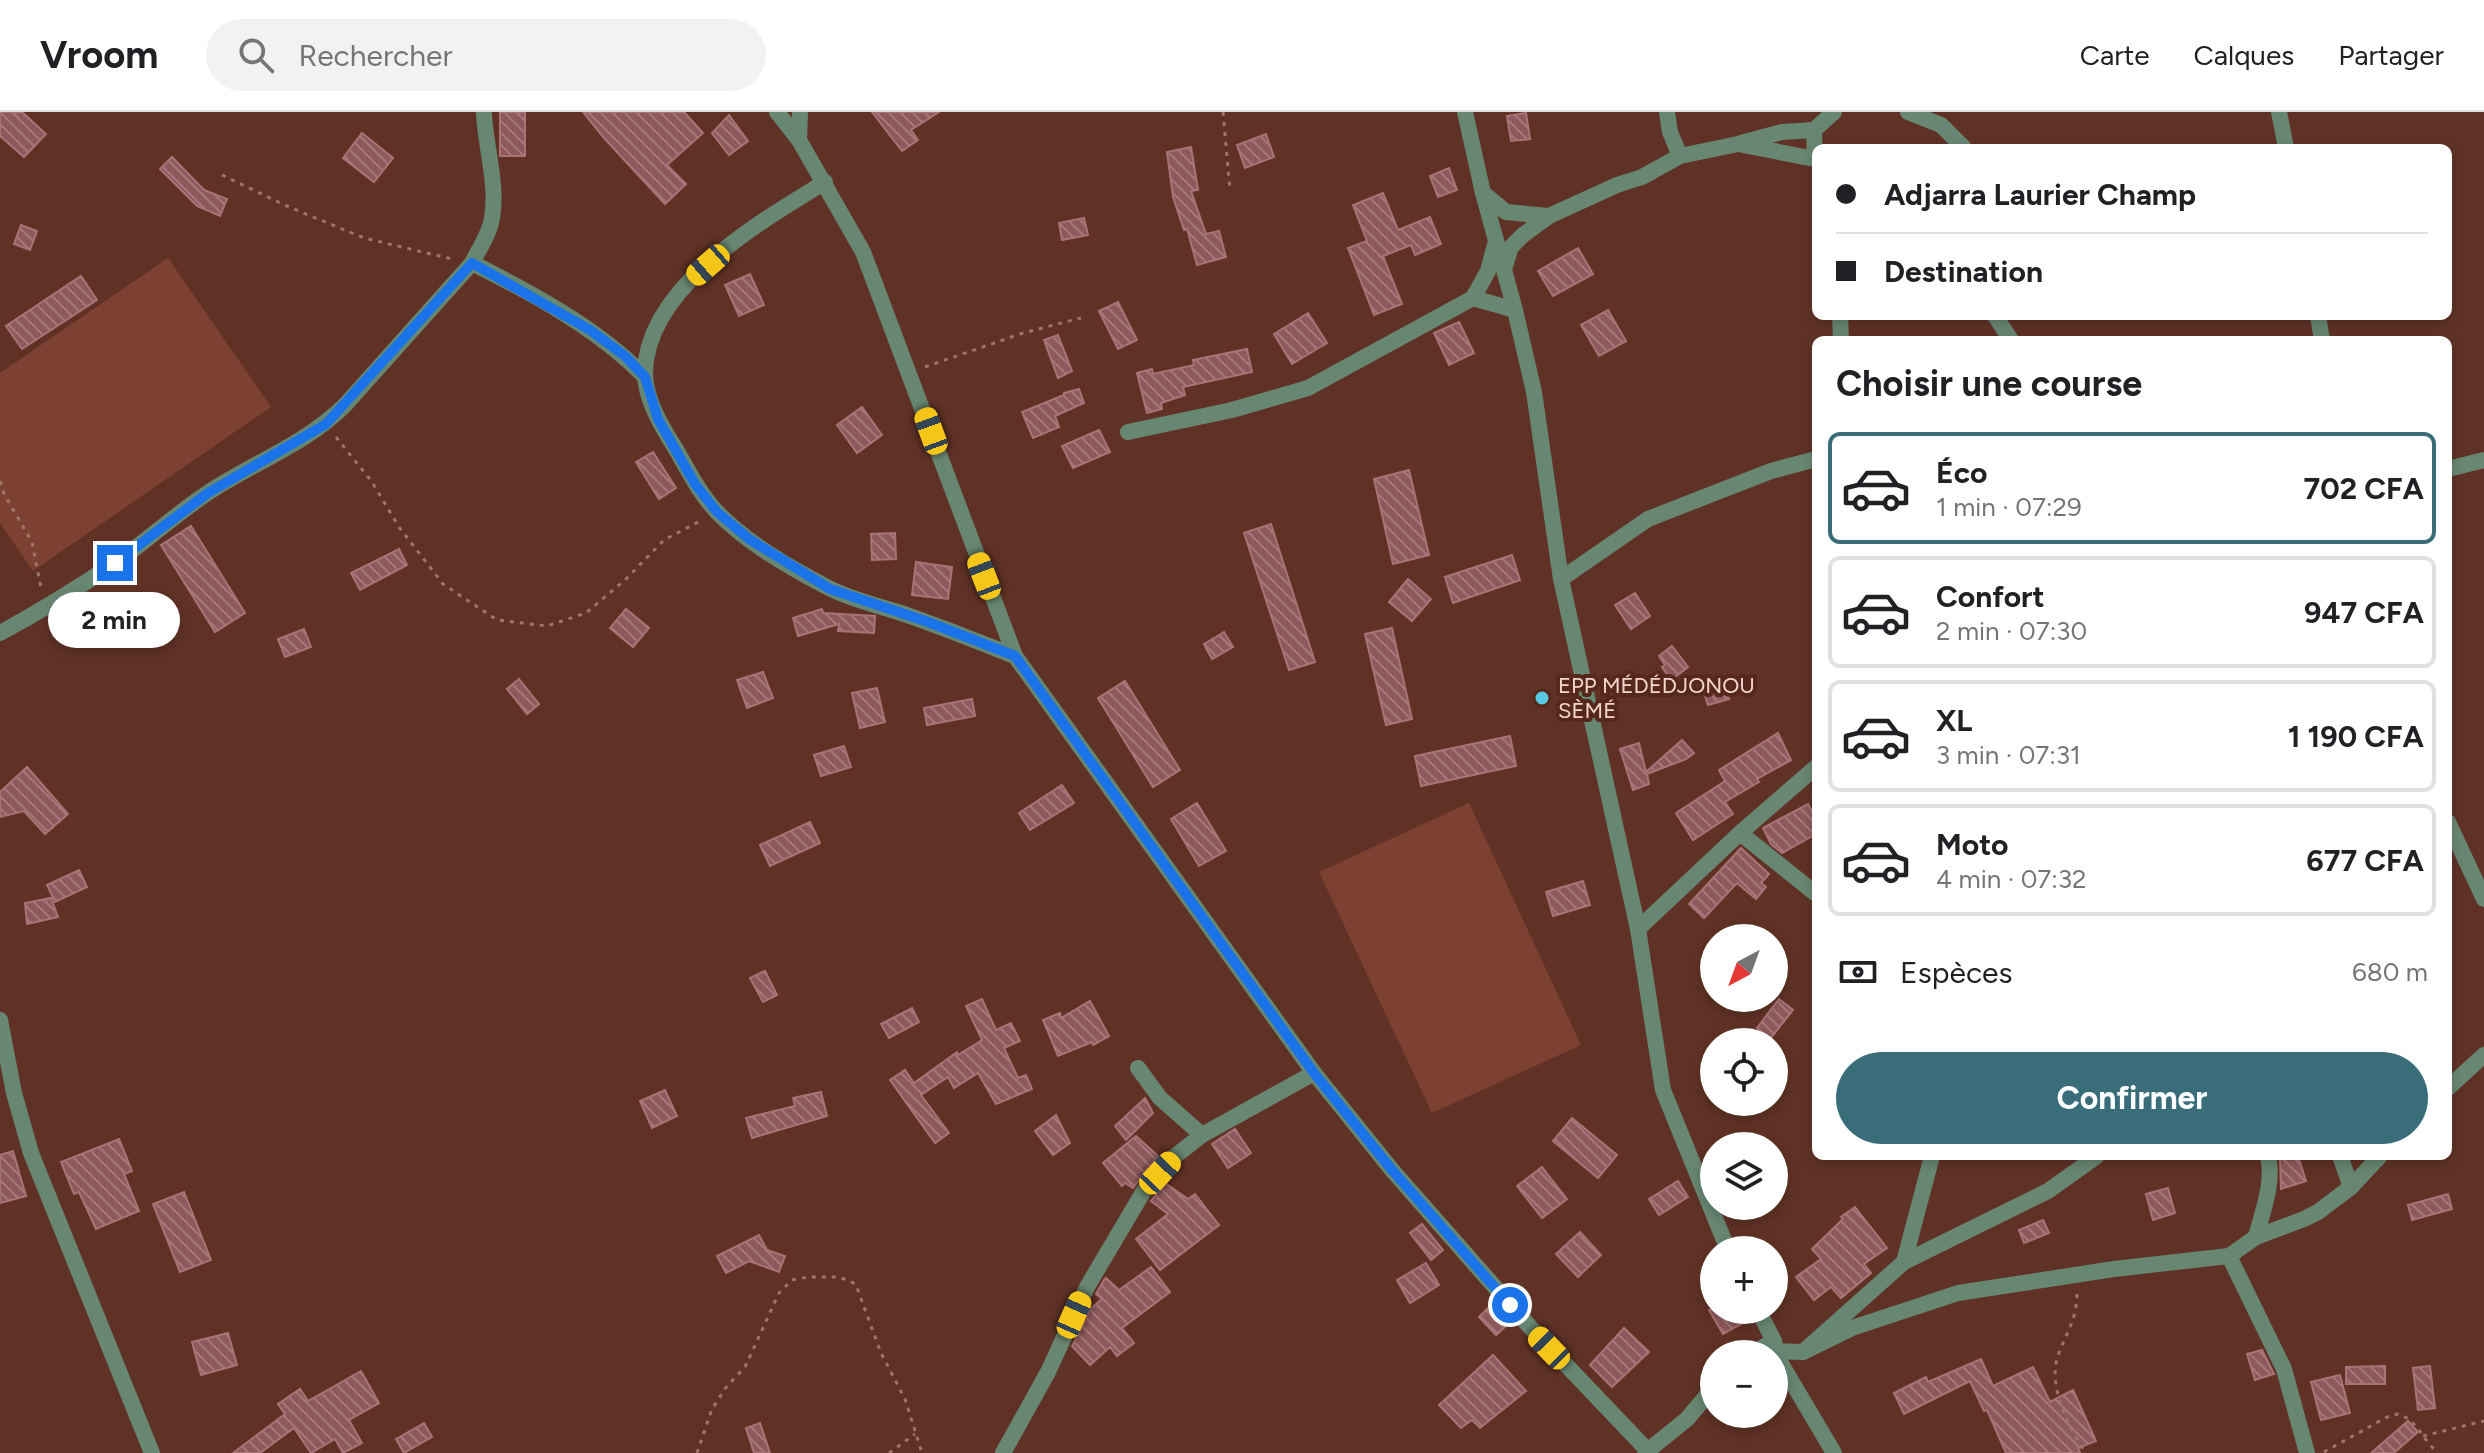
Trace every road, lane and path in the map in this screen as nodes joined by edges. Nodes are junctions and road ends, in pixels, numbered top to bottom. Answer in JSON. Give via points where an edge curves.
{"nodes":[{"id":1,"x":484,"y":112,"type":"edge"},
{"id":2,"x":777,"y":112,"type":"edge"},
{"id":3,"x":800,"y":112,"type":"edge"},
{"id":4,"x":1223,"y":112,"type":"edge"},
{"id":5,"x":1465,"y":112,"type":"edge"},
{"id":6,"x":1667,"y":112,"type":"edge"},
{"id":7,"x":1834,"y":112,"type":"edge"},
{"id":8,"x":1908,"y":112,"type":"edge"},
{"id":9,"x":2279,"y":112,"type":"edge"},
{"id":10,"x":1814,"y":130,"type":"junction"},
{"id":11,"x":799,"y":140,"type":"junction"},
{"id":12,"x":1738,"y":144,"type":"junction"},
{"id":13,"x":1814,"y":144,"type":"edge"},
{"id":14,"x":1960,"y":144,"type":"edge"},
{"id":15,"x":2285,"y":144,"type":"edge"},
{"id":16,"x":1680,"y":156,"type":"junction"},
{"id":17,"x":1812,"y":162,"type":"edge"},
{"id":18,"x":222,"y":175,"type":"dead end"},
{"id":19,"x":825,"y":182,"type":"junction"},
{"id":20,"x":1230,"y":190,"type":"dead end"},
{"id":21,"x":1483,"y":193,"type":"junction"},
{"id":22,"x":1549,"y":216,"type":"junction"},
{"id":23,"x":1496,"y":241,"type":"junction"},
{"id":24,"x":472,"y":263,"type":"junction"},
{"id":25,"x":1504,"y":269,"type":"junction"},
{"id":26,"x":1473,"y":298,"type":"junction"},
{"id":27,"x":1515,"y":310,"type":"junction"},
{"id":28,"x":1081,"y":318,"type":"dead end"},
{"id":29,"x":910,"y":372,"type":"junction"},
{"id":30,"x":645,"y":377,"type":"junction"},
{"id":31,"x":326,"y":424,"type":"junction"},
{"id":32,"x":1128,"y":432,"type":"dead end"},
{"id":33,"x":1812,"y":460,"type":"edge"},
{"id":34,"x":2484,"y":460,"type":"edge"},
{"id":35,"x":2452,"y":468,"type":"edge"},
{"id":36,"x":0,"y":481,"type":"edge"},
{"id":37,"x":717,"y":512,"type":"junction"},
{"id":38,"x":1561,"y":579,"type":"junction"},
{"id":39,"x":42,"y":608,"type":"junction"},
{"id":40,"x":0,"y":633,"type":"edge"},
{"id":41,"x":1015,"y":656,"type":"junction"},
{"id":42,"x":1812,"y":770,"type":"edge"},
{"id":43,"x":2452,"y":831,"type":"edge"},
{"id":44,"x":1740,"y":833,"type":"junction"},
{"id":45,"x":1812,"y":891,"type":"edge"},
{"id":46,"x":2484,"y":899,"type":"edge"},
{"id":47,"x":1638,"y":929,"type":"junction"},
{"id":48,"x":0,"y":1020,"type":"edge"},
{"id":49,"x":2484,"y":1055,"type":"edge"},
{"id":50,"x":1138,"y":1068,"type":"dead end"},
{"id":51,"x":1314,"y":1073,"type":"junction"},
{"id":52,"x":2452,"y":1084,"type":"edge"},
{"id":53,"x":1202,"y":1135,"type":"junction"},
{"id":54,"x":1931,"y":1160,"type":"edge"},
{"id":55,"x":2091,"y":1160,"type":"edge"},
{"id":56,"x":2269,"y":1160,"type":"edge"},
{"id":57,"x":2341,"y":1160,"type":"edge"},
{"id":58,"x":2376,"y":1160,"type":"edge"},
{"id":59,"x":2351,"y":1187,"type":"junction"},
{"id":60,"x":1722,"y":1236,"type":"edge"},
{"id":61,"x":2256,"y":1237,"type":"junction"},
{"id":62,"x":2229,"y":1256,"type":"junction"},
{"id":63,"x":1904,"y":1262,"type":"junction"},
{"id":64,"x":2077,"y":1274,"type":"junction"},
{"id":65,"x":1788,"y":1349,"type":"edge"},
{"id":66,"x":1803,"y":1352,"type":"junction"},
{"id":67,"x":1788,"y":1371,"type":"edge"},
{"id":68,"x":1700,"y":1404,"type":"edge"},
{"id":69,"x":2484,"y":1421,"type":"edge"},
{"id":70,"x":915,"y":1434,"type":"junction"},
{"id":71,"x":2423,"y":1436,"type":"junction"},
{"id":72,"x":1648,"y":1452,"type":"edge"},
{"id":73,"x":152,"y":1453,"type":"edge"},
{"id":74,"x":697,"y":1453,"type":"edge"},
{"id":75,"x":889,"y":1453,"type":"edge"},
{"id":76,"x":922,"y":1453,"type":"edge"},
{"id":77,"x":1003,"y":1453,"type":"edge"},
{"id":78,"x":1834,"y":1453,"type":"edge"},
{"id":79,"x":2085,"y":1453,"type":"edge"},
{"id":80,"x":2307,"y":1453,"type":"edge"},
{"id":81,"x":2322,"y":1453,"type":"edge"},
{"id":82,"x":2438,"y":1453,"type":"edge"}],
"edges":[{"from":1,"to":24,"type":"street","via":[[492,218]]},
{"from":2,"to":11,"type":"street"},
{"from":3,"to":11,"type":"street"},
{"from":4,"to":20,"type":"path"},
{"from":5,"to":21,"type":"street"},
{"from":6,"to":16,"type":"street"},
{"from":7,"to":10,"type":"street"},
{"from":8,"to":14,"type":"street","via":[[1941,125]]},
{"from":9,"to":15,"type":"street"},
{"from":10,"to":12,"type":"street"},
{"from":10,"to":13,"type":"street"},
{"from":11,"to":19,"type":"street"},
{"from":12,"to":16,"type":"street"},
{"from":12,"to":17,"type":"street"},
{"from":16,"to":22,"type":"street"},
{"from":18,"to":24,"type":"path","via":[[364,238]]},
{"from":19,"to":29,"type":"street","via":[[863,252]]},
{"from":19,"to":30,"type":"street","via":[[764,220],[692,279],[656,324]]},
{"from":21,"to":22,"type":"street","via":[[1506,212]]},
{"from":21,"to":23,"type":"street"},
{"from":22,"to":25,"type":"street","via":[[1511,247]]},
{"from":23,"to":25,"type":"street"},
{"from":23,"to":26,"type":"street"},
{"from":24,"to":30,"type":"street","via":[[590,330]]},
{"from":24,"to":31,"type":"street"},
{"from":25,"to":27,"type":"street"},
{"from":26,"to":27,"type":"street"},
{"from":26,"to":32,"type":"street","via":[[1308,388]]},
{"from":27,"to":38,"type":"street","via":[[1534,392]]},
{"from":28,"to":29,"type":"path"},
{"from":29,"to":41,"type":"street"},
{"from":30,"to":37,"type":"street","via":[[658,419]]},
{"from":31,"to":37,"type":"path","via":[[443,584],[497,620],[547,626],[586,613],[664,540]]},
{"from":31,"to":39,"type":"street","via":[[208,493],[115,563]]},
{"from":33,"to":38,"type":"street","via":[[1660,513]]},
{"from":34,"to":35,"type":"street"},
{"from":36,"to":39,"type":"path","via":[[32,542]]},
{"from":37,"to":41,"type":"street","via":[[779,560],[830,589]]},
{"from":38,"to":47,"type":"street"},
{"from":39,"to":40,"type":"street"},
{"from":41,"to":51,"type":"street"},
{"from":42,"to":44,"type":"street"},
{"from":43,"to":46,"type":"street"},
{"from":44,"to":45,"type":"street"},
{"from":44,"to":47,"type":"street"},
{"from":47,"to":60,"type":"street","via":[[1663,1090]]},
{"from":48,"to":73,"type":"street","via":[[31,1153]]},
{"from":49,"to":52,"type":"street"},
{"from":50,"to":53,"type":"street","via":[[1160,1098]]},
{"from":51,"to":53,"type":"street"},
{"from":51,"to":72,"type":"street","via":[[1520,1316]]},
{"from":53,"to":77,"type":"street","via":[[1145,1189],[1087,1287]]},
{"from":54,"to":63,"type":"street"},
{"from":55,"to":63,"type":"street","via":[[2048,1191]]},
{"from":56,"to":61,"type":"street","via":[[2269,1188]]},
{"from":57,"to":59,"type":"street"},
{"from":58,"to":59,"type":"street"},
{"from":59,"to":61,"type":"street","via":[[2304,1219]]},
{"from":61,"to":62,"type":"street"},
{"from":62,"to":64,"type":"street"},
{"from":62,"to":80,"type":"street","via":[[2277,1351]]},
{"from":63,"to":66,"type":"street"},
{"from":64,"to":66,"type":"street","via":[[1958,1293],[1852,1328]]},
{"from":64,"to":79,"type":"path","via":[[2074,1320],[2054,1372]]},
{"from":65,"to":66,"type":"street"},
{"from":67,"to":78,"type":"street"},
{"from":68,"to":72,"type":"street"},
{"from":69,"to":71,"type":"path"},
{"from":70,"to":74,"type":"path","via":[[856,1285],[808,1277],[792,1280],[779,1293],[745,1367],[712,1409]]},
{"from":70,"to":75,"type":"path"},
{"from":70,"to":76,"type":"path"},
{"from":71,"to":81,"type":"path","via":[[2398,1414]]},
{"from":71,"to":82,"type":"path"}]}
